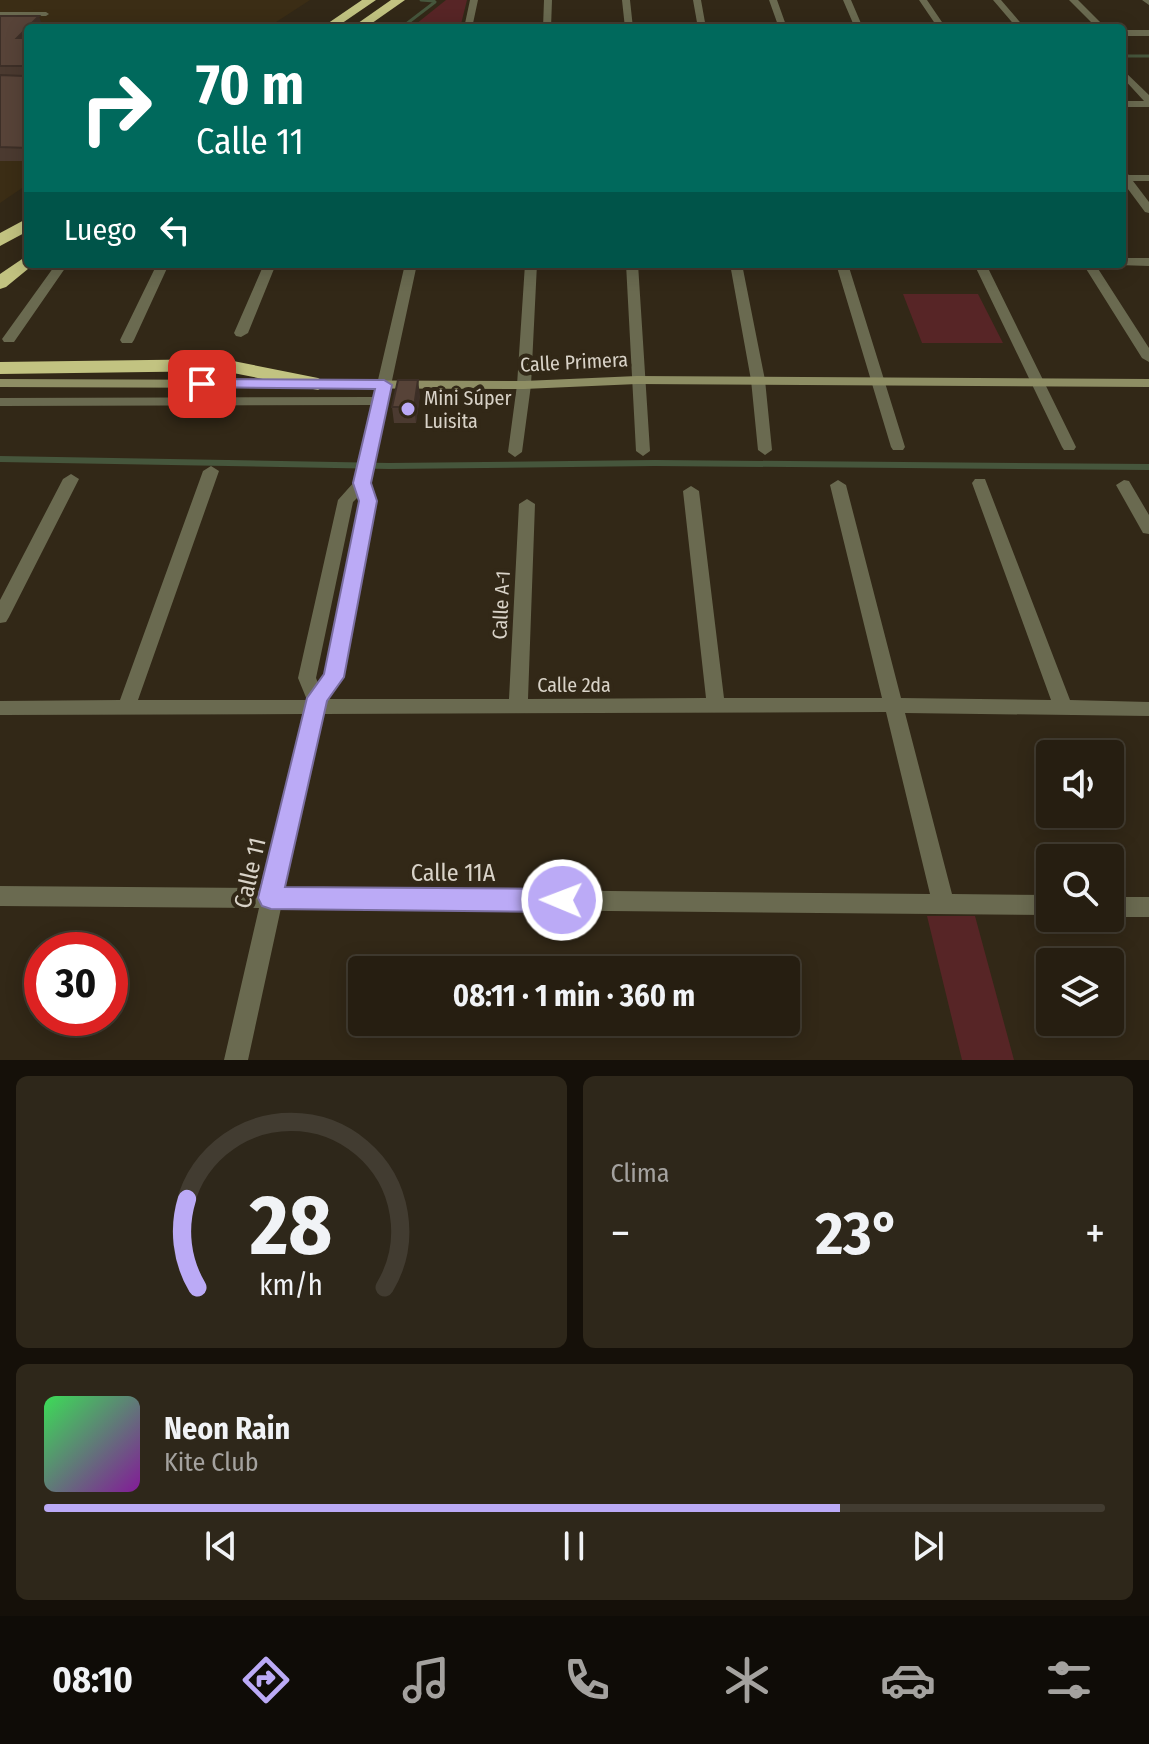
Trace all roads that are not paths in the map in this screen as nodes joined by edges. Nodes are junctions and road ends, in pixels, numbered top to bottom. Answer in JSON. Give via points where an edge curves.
{"nodes":[{"id":1,"x":370,"y":0,"type":"edge"},
{"id":2,"x":399,"y":0,"type":"edge"},
{"id":3,"x":474,"y":0,"type":"edge"},
{"id":4,"x":548,"y":0,"type":"edge"},
{"id":5,"x":626,"y":0,"type":"edge"},
{"id":6,"x":697,"y":0,"type":"edge"},
{"id":7,"x":773,"y":0,"type":"edge"},
{"id":8,"x":847,"y":0,"type":"edge"},
{"id":9,"x":923,"y":0,"type":"edge"},
{"id":10,"x":997,"y":0,"type":"edge"},
{"id":11,"x":1073,"y":0,"type":"edge"},
{"id":12,"x":0,"y":14,"type":"edge"},
{"id":13,"x":46,"y":14,"type":"dead end"},
{"id":14,"x":333,"y":24,"type":"edge"},
{"id":15,"x":363,"y":24,"type":"edge"},
{"id":16,"x":469,"y":24,"type":"edge"},
{"id":17,"x":547,"y":24,"type":"edge"},
{"id":18,"x":629,"y":24,"type":"edge"},
{"id":19,"x":701,"y":24,"type":"edge"},
{"id":20,"x":782,"y":24,"type":"edge"},
{"id":21,"x":857,"y":24,"type":"edge"},
{"id":22,"x":939,"y":24,"type":"edge"},
{"id":23,"x":1018,"y":24,"type":"edge"},
{"id":24,"x":1098,"y":24,"type":"edge"},
{"id":25,"x":1126,"y":33,"type":"edge"},
{"id":26,"x":1149,"y":33,"type":"edge"},
{"id":27,"x":1126,"y":76,"type":"edge"},
{"id":28,"x":1149,"y":102,"type":"edge"},
{"id":29,"x":1126,"y":104,"type":"edge"},
{"id":30,"x":1126,"y":176,"type":"edge"},
{"id":31,"x":1149,"y":178,"type":"edge"},
{"id":32,"x":1126,"y":180,"type":"edge"},
{"id":33,"x":1149,"y":210,"type":"edge"},
{"id":34,"x":24,"y":214,"type":"edge"},
{"id":35,"x":24,"y":226,"type":"edge"},
{"id":36,"x":0,"y":229,"type":"edge"},
{"id":37,"x":0,"y":241,"type":"edge"},
{"id":38,"x":24,"y":254,"type":"edge"},
{"id":39,"x":1126,"y":262,"type":"edge"},
{"id":40,"x":1149,"y":262,"type":"edge"},
{"id":41,"x":24,"y":263,"type":"edge"},
{"id":42,"x":59,"y":268,"type":"edge"},
{"id":43,"x":161,"y":268,"type":"edge"},
{"id":44,"x":268,"y":268,"type":"edge"},
{"id":45,"x":410,"y":268,"type":"edge"},
{"id":46,"x":531,"y":268,"type":"edge"},
{"id":47,"x":632,"y":268,"type":"edge"},
{"id":48,"x":737,"y":268,"type":"edge"},
{"id":49,"x":843,"y":268,"type":"edge"},
{"id":50,"x":982,"y":268,"type":"edge"},
{"id":51,"x":1092,"y":268,"type":"edge"},
{"id":52,"x":0,"y":271,"type":"edge"},
{"id":53,"x":0,"y":283,"type":"edge"},
{"id":54,"x":241,"y":333,"type":"dead end"},
{"id":55,"x":9,"y":339,"type":"dead end"},
{"id":56,"x":127,"y":340,"type":"dead end"},
{"id":57,"x":1149,"y":358,"type":"edge"},
{"id":58,"x":0,"y":368,"type":"edge"},
{"id":59,"x":637,"y":380,"type":"junction"},
{"id":60,"x":758,"y":380,"type":"junction"},
{"id":61,"x":877,"y":381,"type":"junction"},
{"id":62,"x":0,"y":383,"type":"edge"},
{"id":63,"x":1038,"y":383,"type":"junction"},
{"id":64,"x":1149,"y":383,"type":"edge"},
{"id":65,"x":318,"y":384,"type":"junction"},
{"id":66,"x":384,"y":385,"type":"junction"},
{"id":67,"x":524,"y":385,"type":"junction"},
{"id":68,"x":380,"y":401,"type":"junction"},
{"id":69,"x":0,"y":402,"type":"edge"},
{"id":70,"x":898,"y":447,"type":"dead end"},
{"id":71,"x":1069,"y":447,"type":"dead end"},
{"id":72,"x":765,"y":450,"type":"dead end"},
{"id":73,"x":643,"y":451,"type":"dead end"},
{"id":74,"x":515,"y":452,"type":"dead end"},
{"id":75,"x":211,"y":471,"type":"dead end"},
{"id":76,"x":365,"y":471,"type":"junction"},
{"id":77,"x":71,"y":479,"type":"dead end"},
{"id":78,"x":980,"y":483,"type":"dead end"},
{"id":79,"x":838,"y":485,"type":"dead end"},
{"id":80,"x":1124,"y":485,"type":"dead end"},
{"id":81,"x":691,"y":491,"type":"dead end"},
{"id":82,"x":527,"y":504,"type":"dead end"},
{"id":83,"x":1149,"y":529,"type":"edge"},
{"id":84,"x":330,"y":577,"type":"junction"},
{"id":85,"x":352,"y":577,"type":"junction"},
{"id":86,"x":0,"y":617,"type":"edge"},
{"id":87,"x":316,"y":702,"type":"junction"},
{"id":88,"x":893,"y":705,"type":"junction"},
{"id":89,"x":716,"y":706,"type":"junction"},
{"id":90,"x":518,"y":707,"type":"junction"},
{"id":91,"x":0,"y":708,"type":"edge"},
{"id":92,"x":126,"y":708,"type":"junction"},
{"id":93,"x":1064,"y":709,"type":"junction"},
{"id":94,"x":1149,"y":709,"type":"edge"},
{"id":95,"x":0,"y":896,"type":"edge"},
{"id":96,"x":271,"y":898,"type":"junction"},
{"id":97,"x":943,"y":903,"type":"junction"},
{"id":98,"x":1036,"y":905,"type":"edge"},
{"id":99,"x":1124,"y":907,"type":"edge"},
{"id":100,"x":1149,"y":907,"type":"edge"},
{"id":101,"x":236,"y":1060,"type":"edge"}],
"edges":[{"from":1,"to":14,"type":"highway"},
{"from":2,"to":15,"type":"highway"},
{"from":3,"to":16,"type":"street"},
{"from":4,"to":17,"type":"street"},
{"from":5,"to":18,"type":"street"},
{"from":6,"to":19,"type":"street"},
{"from":7,"to":20,"type":"street"},
{"from":8,"to":21,"type":"street"},
{"from":9,"to":22,"type":"street"},
{"from":10,"to":23,"type":"street"},
{"from":11,"to":24,"type":"street"},
{"from":12,"to":13,"type":"lane"},
{"from":25,"to":26,"type":"street"},
{"from":27,"to":28,"type":"street"},
{"from":28,"to":29,"type":"street"},
{"from":30,"to":31,"type":"street"},
{"from":32,"to":33,"type":"street"},
{"from":34,"to":36,"type":"highway"},
{"from":35,"to":37,"type":"highway"},
{"from":38,"to":52,"type":"highway"},
{"from":39,"to":40,"type":"street"},
{"from":41,"to":53,"type":"highway"},
{"from":42,"to":55,"type":"street"},
{"from":43,"to":56,"type":"street"},
{"from":44,"to":54,"type":"street"},
{"from":45,"to":66,"type":"street","name":"Calle 11"},
{"from":46,"to":67,"type":"street"},
{"from":47,"to":59,"type":"street"},
{"from":48,"to":60,"type":"street"},
{"from":49,"to":61,"type":"street"},
{"from":50,"to":63,"type":"street"},
{"from":51,"to":57,"type":"street"},
{"from":58,"to":65,"type":"highway","via":[[223,365]]},
{"from":59,"to":60,"type":"street","name":"Calle Primera"},
{"from":59,"to":67,"type":"street","name":"Calle Primera"},
{"from":59,"to":73,"type":"street"},
{"from":60,"to":61,"type":"street","name":"Calle Primera"},
{"from":60,"to":72,"type":"street"},
{"from":61,"to":63,"type":"street","name":"Calle Primera"},
{"from":61,"to":70,"type":"street"},
{"from":62,"to":65,"type":"street","name":"Calle Primera"},
{"from":63,"to":64,"type":"street","name":"Calle Primera"},
{"from":63,"to":71,"type":"street"},
{"from":65,"to":66,"type":"street","name":"Calle Primera"},
{"from":66,"to":67,"type":"street","name":"Calle Primera"},
{"from":66,"to":68,"type":"street","name":"Calle 11"},
{"from":67,"to":74,"type":"street"},
{"from":68,"to":69,"type":"street"},
{"from":68,"to":76,"type":"street","name":"Calle 11"},
{"from":75,"to":92,"type":"street"},
{"from":76,"to":84,"type":"street","name":"Calle 11","via":[[346,500]]},
{"from":76,"to":85,"type":"street","name":"Calle 11","via":[[368,501]]},
{"from":77,"to":86,"type":"street"},
{"from":78,"to":93,"type":"street"},
{"from":79,"to":88,"type":"street"},
{"from":80,"to":83,"type":"street"},
{"from":81,"to":89,"type":"street"},
{"from":82,"to":90,"type":"street","name":"Calle A-1"},
{"from":84,"to":85,"type":"street"},
{"from":84,"to":87,"type":"street","name":"Calle 11","via":[[307,678]]},
{"from":85,"to":87,"type":"street","name":"Calle 11","via":[[333,677]]},
{"from":87,"to":90,"type":"street","name":"Calle 2da"},
{"from":87,"to":92,"type":"street","name":"Calle 2da"},
{"from":87,"to":96,"type":"street","name":"Calle 11"},
{"from":88,"to":89,"type":"street","name":"Calle 2da"},
{"from":88,"to":93,"type":"street","name":"Calle 2da"},
{"from":88,"to":97,"type":"street"},
{"from":89,"to":90,"type":"street","name":"Calle 2da"},
{"from":91,"to":92,"type":"street","name":"Calle 2da"},
{"from":93,"to":94,"type":"street","name":"Calle 2da"},
{"from":95,"to":96,"type":"street","name":"Calle 11A"},
{"from":96,"to":97,"type":"street","name":"Calle 11A"},
{"from":96,"to":101,"type":"street","name":"Calle 11"},
{"from":97,"to":98,"type":"street","name":"Calle 11A"},
{"from":99,"to":100,"type":"street"}]}
